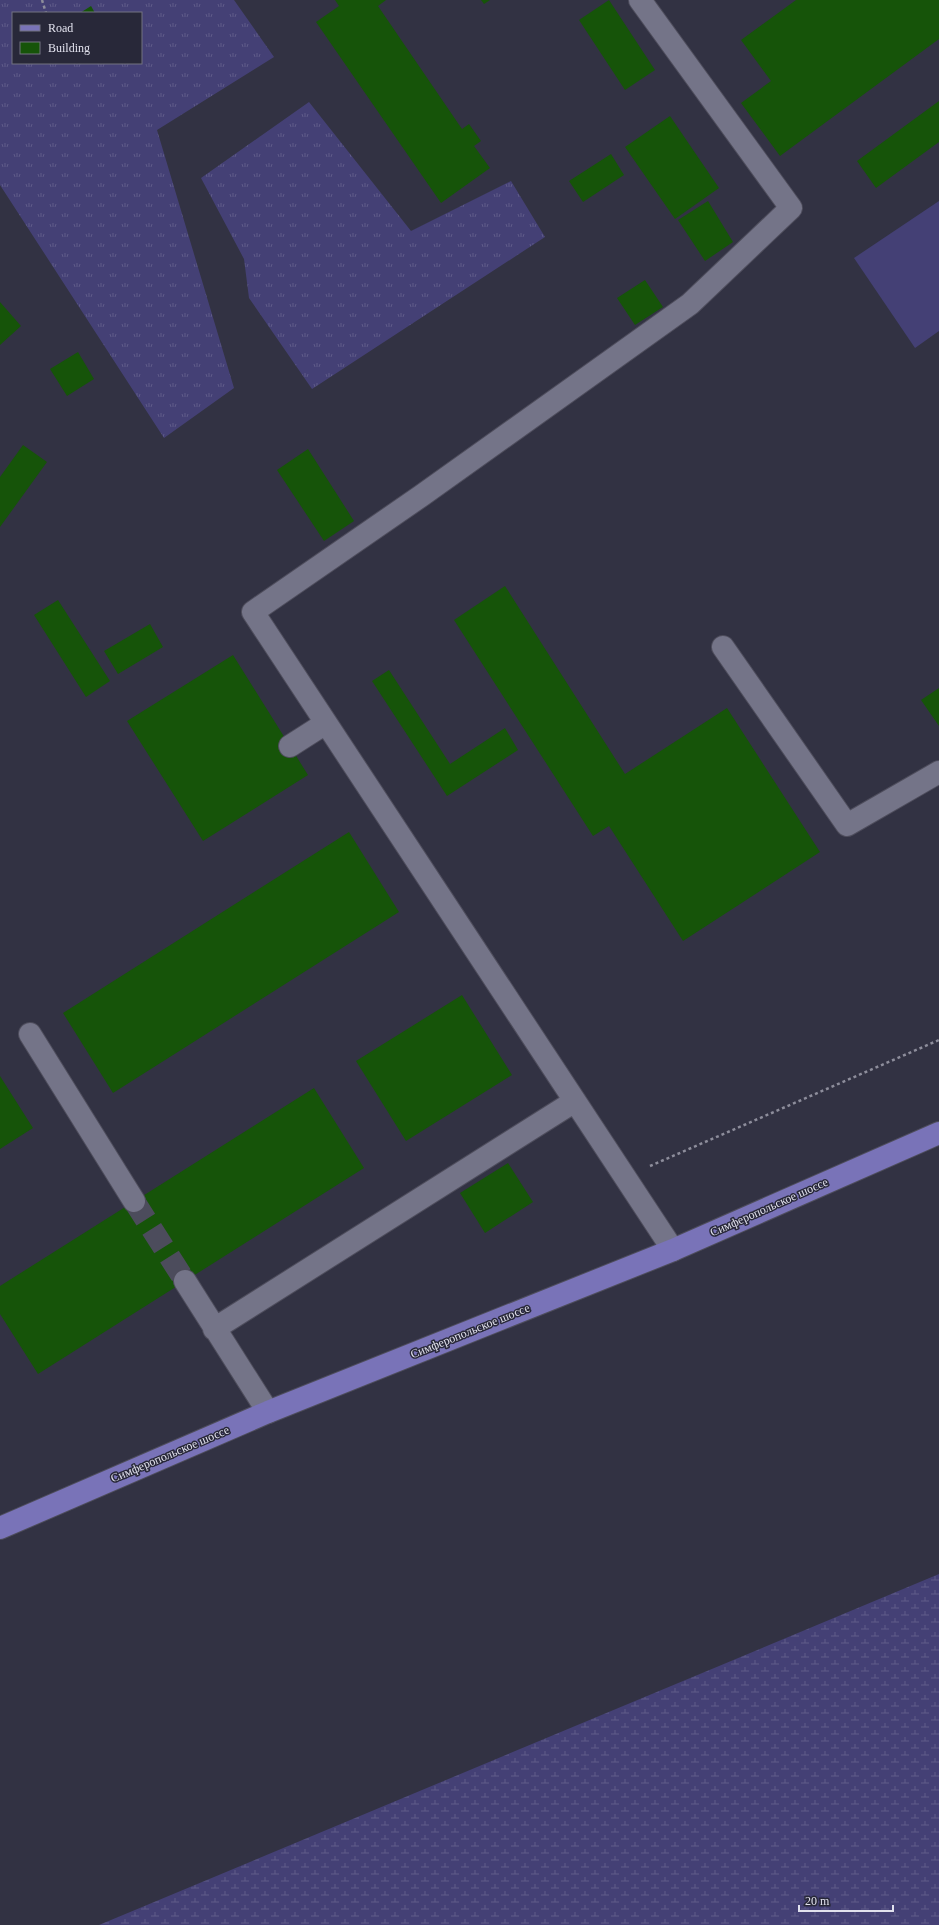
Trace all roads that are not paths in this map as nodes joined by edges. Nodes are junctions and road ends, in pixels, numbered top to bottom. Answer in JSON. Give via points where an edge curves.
{"nodes":[{"id":1,"x":640,"y":0,"type":"edge"},
{"id":2,"x":722,"y":647,"type":"dead end"},
{"id":3,"x":326,"y":723,"type":"junction"},
{"id":4,"x":290,"y":746,"type":"dead end"},
{"id":5,"x":939,"y":772,"type":"edge"},
{"id":6,"x":30,"y":1034,"type":"dead end"},
{"id":7,"x":575,"y":1101,"type":"junction"},
{"id":8,"x":939,"y":1133,"type":"edge"},
{"id":9,"x":134,"y":1201,"type":"tunnel mouth"},
{"id":10,"x":672,"y":1250,"type":"junction"},
{"id":11,"x":185,"y":1281,"type":"tunnel mouth"},
{"id":12,"x":214,"y":1329,"type":"junction"},
{"id":13,"x":268,"y":1412,"type":"junction"},
{"id":14,"x":0,"y":1528,"type":"edge"}],
"edges":[{"from":1,"to":3,"type":"lane","via":[[791,208],[690,304],[253,612]]},
{"from":2,"to":5,"type":"lane","via":[[847,825]]},
{"from":3,"to":4,"type":"lane"},
{"from":3,"to":7,"type":"lane"},
{"from":6,"to":9,"type":"lane"},
{"from":7,"to":10,"type":"lane"},
{"from":7,"to":12,"type":"lane"},
{"from":8,"to":10,"type":"main road","name":"Симферопольское шоссе"},
{"from":10,"to":13,"type":"main road","name":"Симферопольское шоссе"},
{"from":11,"to":12,"type":"lane"},
{"from":12,"to":13,"type":"lane"},
{"from":13,"to":14,"type":"main road","name":"Симферопольское шоссе"}]}
